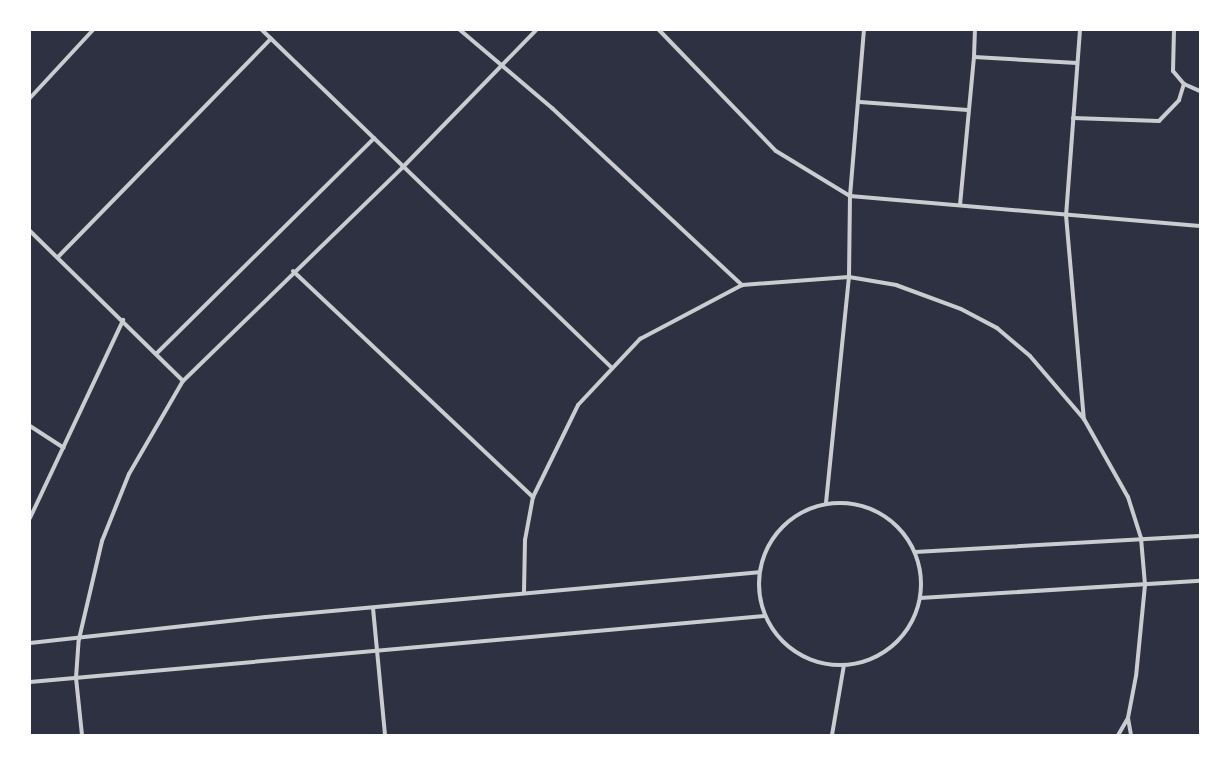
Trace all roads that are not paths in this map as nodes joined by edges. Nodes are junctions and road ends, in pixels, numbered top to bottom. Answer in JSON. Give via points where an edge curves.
{"nodes":[{"id":1,"x":93,"y":30,"type":"edge"},
{"id":2,"x":262,"y":30,"type":"edge"},
{"id":3,"x":460,"y":30,"type":"edge"},
{"id":4,"x":536,"y":30,"type":"edge"},
{"id":5,"x":659,"y":30,"type":"edge"},
{"id":6,"x":864,"y":30,"type":"edge"},
{"id":7,"x":975,"y":30,"type":"edge"},
{"id":8,"x":1080,"y":30,"type":"edge"},
{"id":9,"x":1174,"y":30,"type":"edge"},
{"id":10,"x":271,"y":39,"type":"junction"},
{"id":11,"x":974,"y":57,"type":"junction"},
{"id":12,"x":1078,"y":63,"type":"junction"},
{"id":13,"x":502,"y":67,"type":"junction"},
{"id":14,"x":1184,"y":84,"type":"junction"},
{"id":15,"x":1200,"y":88,"type":"edge"},
{"id":16,"x":1195,"y":90,"type":"junction"},
{"id":17,"x":1200,"y":92,"type":"edge"},
{"id":18,"x":30,"y":98,"type":"edge"},
{"id":19,"x":860,"y":102,"type":"junction"},
{"id":20,"x":968,"y":110,"type":"junction"},
{"id":21,"x":1073,"y":118,"type":"junction"},
{"id":22,"x":374,"y":138,"type":"junction"},
{"id":23,"x":402,"y":168,"type":"junction"},
{"id":24,"x":850,"y":196,"type":"junction"},
{"id":25,"x":960,"y":205,"type":"junction"},
{"id":26,"x":1066,"y":215,"type":"junction"},
{"id":27,"x":1200,"y":226,"type":"edge"},
{"id":28,"x":30,"y":231,"type":"edge"},
{"id":29,"x":58,"y":257,"type":"junction"},
{"id":30,"x":293,"y":271,"type":"junction"},
{"id":31,"x":849,"y":277,"type":"junction"},
{"id":32,"x":742,"y":285,"type":"junction"},
{"id":33,"x":123,"y":320,"type":"junction"},
{"id":34,"x":156,"y":354,"type":"junction"},
{"id":35,"x":611,"y":367,"type":"junction"},
{"id":36,"x":183,"y":381,"type":"junction"},
{"id":37,"x":1084,"y":419,"type":"junction"},
{"id":38,"x":30,"y":426,"type":"edge"},
{"id":39,"x":64,"y":448,"type":"junction"},
{"id":40,"x":533,"y":497,"type":"junction"},
{"id":41,"x":826,"y":503,"type":"junction"},
{"id":42,"x":30,"y":518,"type":"edge"},
{"id":43,"x":1200,"y":536,"type":"edge"},
{"id":44,"x":1141,"y":538,"type":"junction"},
{"id":45,"x":915,"y":552,"type":"junction"},
{"id":46,"x":759,"y":572,"type":"junction"},
{"id":47,"x":1200,"y":581,"type":"edge"},
{"id":48,"x":1145,"y":585,"type":"junction"},
{"id":49,"x":524,"y":592,"type":"junction"},
{"id":50,"x":920,"y":598,"type":"junction"},
{"id":51,"x":373,"y":608,"type":"junction"},
{"id":52,"x":764,"y":616,"type":"junction"},
{"id":53,"x":79,"y":638,"type":"junction"},
{"id":54,"x":30,"y":643,"type":"edge"},
{"id":55,"x":378,"y":652,"type":"junction"},
{"id":56,"x":844,"y":665,"type":"junction"},
{"id":57,"x":76,"y":678,"type":"junction"},
{"id":58,"x":30,"y":682,"type":"edge"},
{"id":59,"x":1128,"y":718,"type":"junction"},
{"id":60,"x":82,"y":735,"type":"edge"},
{"id":61,"x":385,"y":735,"type":"edge"},
{"id":62,"x":832,"y":735,"type":"edge"},
{"id":63,"x":1118,"y":735,"type":"edge"},
{"id":64,"x":1131,"y":735,"type":"edge"}],
"edges":[{"from":1,"to":18,"type":"street"},
{"from":2,"to":10,"type":"street"},
{"from":3,"to":13,"type":"street"},
{"from":4,"to":13,"type":"street"},
{"from":5,"to":24,"type":"street","via":[[776,151],[815,178]]},
{"from":6,"to":19,"type":"street"},
{"from":7,"to":11,"type":"street"},
{"from":8,"to":12,"type":"street"},
{"from":9,"to":14,"type":"street","via":[[1173,72]]},
{"from":10,"to":22,"type":"street"},
{"from":10,"to":29,"type":"street"},
{"from":11,"to":12,"type":"street"},
{"from":11,"to":20,"type":"street"},
{"from":12,"to":21,"type":"street"},
{"from":13,"to":23,"type":"street"},
{"from":13,"to":32,"type":"street","via":[[619,169]]},
{"from":14,"to":16,"type":"street"},
{"from":14,"to":21,"type":"street","via":[[1179,100],[1159,121]]},
{"from":15,"to":16,"type":"street"},
{"from":16,"to":17,"type":"street"},
{"from":19,"to":20,"type":"street"},
{"from":19,"to":24,"type":"street"},
{"from":20,"to":25,"type":"street"},
{"from":21,"to":26,"type":"street"},
{"from":22,"to":23,"type":"street"},
{"from":22,"to":34,"type":"street"},
{"from":23,"to":30,"type":"street"},
{"from":23,"to":35,"type":"street"},
{"from":24,"to":25,"type":"street"},
{"from":24,"to":31,"type":"street"},
{"from":25,"to":26,"type":"street"},
{"from":26,"to":27,"type":"street"},
{"from":26,"to":37,"type":"street"},
{"from":28,"to":29,"type":"street"},
{"from":29,"to":33,"type":"street"},
{"from":30,"to":36,"type":"street"},
{"from":30,"to":40,"type":"street"},
{"from":31,"to":32,"type":"street"},
{"from":31,"to":37,"type":"street","via":[[896,285],[935,298],[997,328],[1030,356]]},
{"from":31,"to":41,"type":"street"},
{"from":32,"to":35,"type":"street","via":[[640,340]]},
{"from":33,"to":34,"type":"street"},
{"from":33,"to":39,"type":"street"},
{"from":34,"to":36,"type":"street"},
{"from":35,"to":40,"type":"street","via":[[578,405]]},
{"from":36,"to":53,"type":"street","via":[[129,474],[114,507],[100,548]]},
{"from":37,"to":44,"type":"street","via":[[1128,496]]},
{"from":38,"to":39,"type":"street"},
{"from":39,"to":42,"type":"street"},
{"from":40,"to":49,"type":"street","via":[[525,540]]},
{"from":41,"to":45,"type":"street","via":[[847,502],[869,507],[888,517],[904,533]]},
{"from":41,"to":46,"type":"street","via":[[802,512],[781,527],[766,548]]},
{"from":43,"to":44,"type":"street"},
{"from":44,"to":45,"type":"street"},
{"from":44,"to":48,"type":"street"},
{"from":45,"to":50,"type":"street","via":[[921,575]]},
{"from":46,"to":49,"type":"street"},
{"from":46,"to":52,"type":"street","via":[[759,594]]},
{"from":47,"to":48,"type":"street"},
{"from":48,"to":50,"type":"street"},
{"from":48,"to":59,"type":"street","via":[[1136,676]]},
{"from":49,"to":51,"type":"street"},
{"from":50,"to":56,"type":"street","via":[[911,624],[894,645],[870,659]]},
{"from":51,"to":53,"type":"street"},
{"from":51,"to":55,"type":"street"},
{"from":52,"to":55,"type":"street"},
{"from":52,"to":56,"type":"street","via":[[778,637],[796,653],[819,663]]},
{"from":53,"to":54,"type":"street"},
{"from":53,"to":57,"type":"street"},
{"from":55,"to":57,"type":"street"},
{"from":55,"to":61,"type":"street"},
{"from":56,"to":62,"type":"street"},
{"from":57,"to":58,"type":"street"},
{"from":57,"to":60,"type":"street"},
{"from":59,"to":63,"type":"street"},
{"from":59,"to":64,"type":"street"}]}
